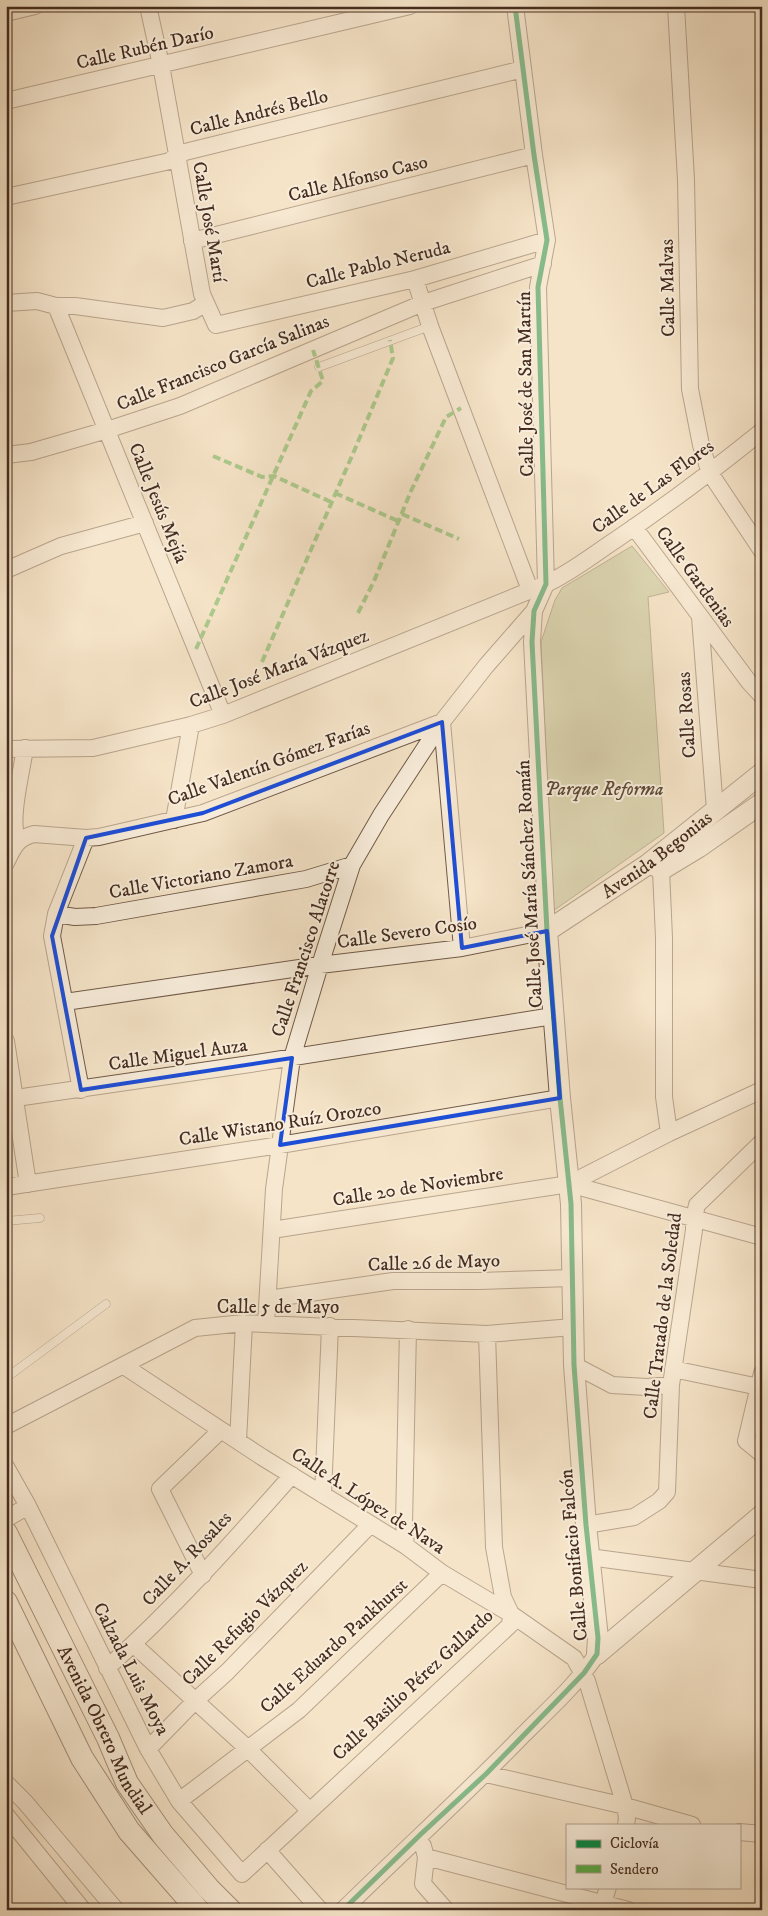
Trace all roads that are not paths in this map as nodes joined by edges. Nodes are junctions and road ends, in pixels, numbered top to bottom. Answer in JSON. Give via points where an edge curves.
{"nodes":[{"id":1,"x":35,"y":6,"type":"edge"},
{"id":2,"x":148,"y":6,"type":"edge"},
{"id":3,"x":410,"y":6,"type":"edge"},
{"id":4,"x":515,"y":6,"type":"edge"},
{"id":5,"x":676,"y":6,"type":"edge"},
{"id":6,"x":6,"y":13,"type":"edge"},
{"id":7,"x":161,"y":65,"type":"junction"},
{"id":8,"x":523,"y":69,"type":"junction"},
{"id":9,"x":6,"y":101,"type":"edge"},
{"id":10,"x":177,"y":154,"type":"junction"},
{"id":11,"x":534,"y":155,"type":"junction"},
{"id":12,"x":6,"y":197,"type":"edge"},
{"id":13,"x":548,"y":240,"type":"junction"},
{"id":14,"x":192,"y":241,"type":"junction"},
{"id":15,"x":543,"y":264,"type":"junction"},
{"id":16,"x":415,"y":279,"type":"junction"},
{"id":17,"x":6,"y":303,"type":"edge"},
{"id":18,"x":206,"y":303,"type":"junction"},
{"id":19,"x":423,"y":303,"type":"junction"},
{"id":20,"x":56,"y":306,"type":"junction"},
{"id":21,"x":216,"y":325,"type":"joint"},
{"id":22,"x":430,"y":326,"type":"junction"},
{"id":23,"x":318,"y":367,"type":"dead end"},
{"id":24,"x":107,"y":430,"type":"junction"},
{"id":25,"x":762,"y":431,"type":"edge"},
{"id":26,"x":6,"y":455,"type":"edge"},
{"id":27,"x":710,"y":473,"type":"junction"},
{"id":28,"x":146,"y":523,"type":"junction"},
{"id":29,"x":634,"y":527,"type":"junction"},
{"id":30,"x":762,"y":551,"type":"edge"},
{"id":31,"x":6,"y":570,"type":"edge"},
{"id":32,"x":556,"y":579,"type":"junction"},
{"id":33,"x":530,"y":590,"type":"junction"},
{"id":34,"x":534,"y":611,"type":"junction"},
{"id":35,"x":700,"y":617,"type":"junction"},
{"id":36,"x":762,"y":696,"type":"edge"},
{"id":37,"x":223,"y":715,"type":"junction"},
{"id":38,"x":442,"y":722,"type":"junction"},
{"id":39,"x":191,"y":725,"type":"junction"},
{"id":40,"x":25,"y":748,"type":"junction"},
{"id":41,"x":6,"y":749,"type":"edge"},
{"id":42,"x":762,"y":773,"type":"edge"},
{"id":43,"x":762,"y":803,"type":"edge"},
{"id":44,"x":715,"y":810,"type":"junction"},
{"id":45,"x":174,"y":820,"type":"junction"},
{"id":46,"x":86,"y":838,"type":"junction"},
{"id":47,"x":18,"y":841,"type":"junction"},
{"id":48,"x":6,"y":863,"type":"edge"},
{"id":49,"x":352,"y":866,"type":"junction"},
{"id":50,"x":654,"y":868,"type":"junction"},
{"id":51,"x":56,"y":914,"type":"junction"},
{"id":52,"x":546,"y":931,"type":"junction"},
{"id":53,"x":462,"y":948,"type":"junction"},
{"id":54,"x":320,"y":965,"type":"junction"},
{"id":55,"x":65,"y":1002,"type":"junction"},
{"id":56,"x":553,"y":1016,"type":"junction"},
{"id":57,"x":6,"y":1041,"type":"edge"},
{"id":58,"x":292,"y":1058,"type":"junction"},
{"id":59,"x":81,"y":1090,"type":"junction"},
{"id":60,"x":762,"y":1090,"type":"edge"},
{"id":61,"x":16,"y":1098,"type":"junction"},
{"id":62,"x":560,"y":1098,"type":"junction"},
{"id":63,"x":669,"y":1133,"type":"junction"},
{"id":64,"x":762,"y":1142,"type":"edge"},
{"id":65,"x":280,"y":1145,"type":"junction"},
{"id":66,"x":28,"y":1184,"type":"junction"},
{"id":67,"x":569,"y":1184,"type":"junction"},
{"id":68,"x":6,"y":1187,"type":"edge"},
{"id":69,"x":40,"y":1218,"type":"dead end"},
{"id":70,"x":694,"y":1218,"type":"junction"},
{"id":71,"x":6,"y":1221,"type":"edge"},
{"id":72,"x":272,"y":1230,"type":"junction"},
{"id":73,"x":762,"y":1237,"type":"edge"},
{"id":74,"x":572,"y":1278,"type":"junction"},
{"id":75,"x":268,"y":1299,"type":"junction"},
{"id":76,"x":106,"y":1304,"type":"dead end"},
{"id":77,"x":244,"y":1323,"type":"junction"},
{"id":78,"x":266,"y":1324,"type":"junction"},
{"id":79,"x":330,"y":1326,"type":"junction"},
{"id":80,"x":573,"y":1327,"type":"junction"},
{"id":81,"x":408,"y":1330,"type":"junction"},
{"id":82,"x":487,"y":1334,"type":"junction"},
{"id":83,"x":574,"y":1365,"type":"junction"},
{"id":84,"x":124,"y":1366,"type":"junction"},
{"id":85,"x":672,"y":1377,"type":"junction"},
{"id":86,"x":6,"y":1378,"type":"edge"},
{"id":87,"x":760,"y":1380,"type":"edge"},
{"id":88,"x":6,"y":1426,"type":"edge"},
{"id":89,"x":221,"y":1430,"type":"junction"},
{"id":90,"x":238,"y":1441,"type":"junction"},
{"id":91,"x":762,"y":1454,"type":"edge"},
{"id":92,"x":6,"y":1467,"type":"edge"},
{"id":93,"x":292,"y":1475,"type":"junction"},
{"id":94,"x":323,"y":1495,"type":"junction"},
{"id":95,"x":28,"y":1506,"type":"junction"},
{"id":96,"x":762,"y":1515,"type":"edge"},
{"id":97,"x":6,"y":1519,"type":"edge"},
{"id":98,"x":370,"y":1525,"type":"junction"},
{"id":99,"x":586,"y":1525,"type":"junction"},
{"id":100,"x":6,"y":1532,"type":"edge"},
{"id":101,"x":406,"y":1546,"type":"junction"},
{"id":102,"x":589,"y":1557,"type":"junction"},
{"id":103,"x":694,"y":1572,"type":"junction"},
{"id":104,"x":442,"y":1573,"type":"junction"},
{"id":105,"x":203,"y":1575,"type":"junction"},
{"id":106,"x":762,"y":1580,"type":"edge"},
{"id":107,"x":6,"y":1602,"type":"edge"},
{"id":108,"x":511,"y":1614,"type":"junction"},
{"id":109,"x":133,"y":1644,"type":"junction"},
{"id":110,"x":597,"y":1654,"type":"junction"},
{"id":111,"x":107,"y":1668,"type":"junction"},
{"id":112,"x":584,"y":1674,"type":"junction"},
{"id":113,"x":196,"y":1701,"type":"junction"},
{"id":114,"x":248,"y":1748,"type":"junction"},
{"id":115,"x":148,"y":1749,"type":"junction"},
{"id":116,"x":486,"y":1774,"type":"junction"},
{"id":117,"x":6,"y":1783,"type":"edge"},
{"id":118,"x":25,"y":1802,"type":"junction"},
{"id":119,"x":179,"y":1802,"type":"junction"},
{"id":120,"x":625,"y":1806,"type":"junction"},
{"id":121,"x":309,"y":1810,"type":"junction"},
{"id":122,"x":7,"y":1816,"type":"edge"},
{"id":123,"x":626,"y":1824,"type":"edge"},
{"id":124,"x":688,"y":1824,"type":"edge"},
{"id":125,"x":740,"y":1832,"type":"edge"},
{"id":126,"x":420,"y":1834,"type":"junction"},
{"id":127,"x":762,"y":1834,"type":"edge"},
{"id":128,"x":267,"y":1850,"type":"junction"},
{"id":129,"x":426,"y":1857,"type":"junction"},
{"id":130,"x":242,"y":1874,"type":"joint"},
{"id":131,"x":608,"y":1888,"type":"edge"},
{"id":132,"x":603,"y":1904,"type":"junction"},
{"id":133,"x":83,"y":1910,"type":"edge"},
{"id":134,"x":116,"y":1910,"type":"edge"},
{"id":135,"x":198,"y":1910,"type":"edge"},
{"id":136,"x":230,"y":1910,"type":"edge"},
{"id":137,"x":320,"y":1910,"type":"edge"},
{"id":138,"x":344,"y":1910,"type":"edge"},
{"id":139,"x":446,"y":1910,"type":"edge"},
{"id":140,"x":628,"y":1910,"type":"edge"}],
"edges":[{"from":1,"to":6,"type":"street"},
{"from":2,"to":7,"type":"street","name":"Calle José Martí"},
{"from":3,"to":7,"type":"street","name":"Calle Rubén Darío"},
{"from":4,"to":8,"type":"street","name":"Calle José de San Martín"},
{"from":5,"to":27,"type":"street","name":"Calle Malvas","via":[[686,180],[690,389]]},
{"from":7,"to":9,"type":"street","name":"Calle Rubén Darío"},
{"from":7,"to":10,"type":"street","name":"Calle José Martí"},
{"from":8,"to":10,"type":"street","name":"Calle Andrés Bello"},
{"from":8,"to":11,"type":"street","name":"Calle José de San Martín"},
{"from":10,"to":12,"type":"street","name":"Calle Andrés Bello","via":[[170,161]]},
{"from":10,"to":14,"type":"street","name":"Calle José Martí"},
{"from":11,"to":13,"type":"street","name":"Calle José de San Martín"},
{"from":11,"to":14,"type":"street","name":"Calle Alfonso Caso"},
{"from":13,"to":15,"type":"street","name":"Calle José de San Martín"},
{"from":13,"to":16,"type":"street","name":"Calle Pablo Neruda"},
{"from":14,"to":18,"type":"street","name":"Calle José Martí"},
{"from":15,"to":19,"type":"street","name":"Calle Francisco García Salinas"},
{"from":15,"to":32,"type":"street","name":"Calle José de San Martín","via":[[538,286]]},
{"from":16,"to":19,"type":"street"},
{"from":16,"to":21,"type":"street","name":"Calle Pablo Neruda"},
{"from":17,"to":20,"type":"street","via":[[37,301]]},
{"from":18,"to":20,"type":"street","via":[[193,311],[163,318]]},
{"from":18,"to":21,"type":"street","name":"Calle José Martí"},
{"from":19,"to":22,"type":"street"},
{"from":19,"to":24,"type":"street","name":"Calle Francisco García Salinas","via":[[180,406]]},
{"from":20,"to":24,"type":"street","name":"Calle Jesús Mejía"},
{"from":22,"to":23,"type":"lane"},
{"from":22,"to":33,"type":"street"},
{"from":24,"to":26,"type":"street","name":"Calle Francisco García Salinas","via":[[31,452]]},
{"from":24,"to":28,"type":"street","name":"Calle Jesús Mejía"},
{"from":25,"to":27,"type":"street","name":"Calle de Las Flores"},
{"from":27,"to":29,"type":"street","name":"Calle de Las Flores"},
{"from":27,"to":30,"type":"street","name":"Calle Malvas"},
{"from":28,"to":31,"type":"street","via":[[61,546]]},
{"from":28,"to":37,"type":"street","name":"Calle Jesús Mejía"},
{"from":29,"to":32,"type":"street","name":"Calle de Las Flores"},
{"from":29,"to":35,"type":"street","name":"Calle Gardenias"},
{"from":32,"to":33,"type":"street","name":"Calle José María Vázquez"},
{"from":32,"to":34,"type":"street","name":"Calle José María Sánchez Román"},
{"from":33,"to":37,"type":"street","name":"Calle José María Vázquez"},
{"from":34,"to":38,"type":"street","name":"Calle Francisco Alatorre"},
{"from":34,"to":52,"type":"street","name":"Calle José María Sánchez Román","via":[[532,642]]},
{"from":35,"to":36,"type":"street","name":"Calle Gardenias"},
{"from":35,"to":44,"type":"street","name":"Calle Rosas"},
{"from":37,"to":39,"type":"street","name":"Calle José María Vázquez"},
{"from":38,"to":45,"type":"street","name":"Calle Valentín Gómez Farías","via":[[202,813]]},
{"from":38,"to":49,"type":"street","name":"Calle Francisco Alatorre","via":[[381,814]]},
{"from":38,"to":53,"type":"street"},
{"from":39,"to":40,"type":"street","name":"Calle José María Vázquez","via":[[93,748]]},
{"from":39,"to":45,"type":"street"},
{"from":40,"to":41,"type":"street","name":"Calle José María Vázquez"},
{"from":40,"to":47,"type":"street","via":[[14,821]]},
{"from":42,"to":44,"type":"street","name":"Avenida Begonias"},
{"from":43,"to":50,"type":"street","via":[[699,847]]},
{"from":44,"to":50,"type":"street","name":"Avenida Begonias"},
{"from":45,"to":46,"type":"street","name":"Calle Valentín Gómez Farías"},
{"from":46,"to":47,"type":"street","name":"Calle Valentín Gómez Farías","via":[[34,834]]},
{"from":46,"to":51,"type":"street"},
{"from":47,"to":48,"type":"street"},
{"from":49,"to":51,"type":"street","name":"Calle Victoriano Zamora","via":[[306,879],[106,914],[85,917]]},
{"from":49,"to":54,"type":"street","name":"Calle Francisco Alatorre"},
{"from":50,"to":52,"type":"street","name":"Avenida Begonias"},
{"from":50,"to":63,"type":"street","via":[[664,938],[664,1097]]},
{"from":51,"to":55,"type":"street","via":[[53,941]]},
{"from":52,"to":53,"type":"street","name":"Calle Severo Cosío"},
{"from":52,"to":56,"type":"street","name":"Calle José María Sánchez Román"},
{"from":53,"to":54,"type":"street","name":"Calle Severo Cosío"},
{"from":54,"to":55,"type":"street","name":"Calle Severo Cosío"},
{"from":54,"to":58,"type":"street","name":"Calle Francisco Alatorre"},
{"from":55,"to":59,"type":"street"},
{"from":56,"to":58,"type":"street","name":"Calle Miguel Auza"},
{"from":56,"to":62,"type":"street","name":"Calle José María Sánchez Román"},
{"from":57,"to":61,"type":"street"},
{"from":58,"to":59,"type":"street","name":"Calle Miguel Auza"},
{"from":58,"to":65,"type":"street","name":"Calle Francisco Alatorre"},
{"from":59,"to":61,"type":"street","name":"Calle Miguel Auza"},
{"from":60,"to":63,"type":"street"},
{"from":61,"to":66,"type":"street"},
{"from":62,"to":65,"type":"street","name":"Calle Wistano Ruíz Orozco"},
{"from":62,"to":67,"type":"street","name":"Calle José María Sánchez Román"},
{"from":63,"to":67,"type":"street"},
{"from":64,"to":70,"type":"street","name":"Calle Tratado de la Soledad","via":[[697,1205]]},
{"from":65,"to":66,"type":"street","name":"Calle Wistano Ruíz Orozco"},
{"from":65,"to":72,"type":"street","name":"Calle Francisco Alatorre"},
{"from":66,"to":68,"type":"street","name":"Calle Wistano Ruíz Orozco"},
{"from":67,"to":70,"type":"street"},
{"from":67,"to":72,"type":"street","name":"Calle 20 de Noviembre"},
{"from":67,"to":74,"type":"street","name":"Calle Bonifacio Falcón"},
{"from":69,"to":71,"type":"lane"},
{"from":70,"to":73,"type":"street"},
{"from":70,"to":85,"type":"street","name":"Calle Tratado de la Soledad"},
{"from":72,"to":75,"type":"street","name":"Calle Francisco Alatorre"},
{"from":74,"to":75,"type":"street","name":"Calle 26 de Mayo","via":[[393,1281]]},
{"from":74,"to":80,"type":"street","name":"Calle Bonifacio Falcón"},
{"from":75,"to":78,"type":"street","name":"Calle Francisco Alatorre"},
{"from":76,"to":86,"type":"lane"},
{"from":77,"to":78,"type":"street","name":"Calle 5 de Mayo"},
{"from":77,"to":84,"type":"street","name":"Calle 5 de Mayo","via":[[195,1328]]},
{"from":77,"to":90,"type":"street"},
{"from":78,"to":79,"type":"street","name":"Calle 5 de Mayo"},
{"from":79,"to":81,"type":"street","name":"Calle 5 de Mayo"},
{"from":79,"to":94,"type":"street"},
{"from":80,"to":82,"type":"street","name":"Calle 5 de Mayo"},
{"from":80,"to":83,"type":"street","name":"Calle Bonifacio Falcón"},
{"from":81,"to":82,"type":"street","name":"Calle 5 de Mayo"},
{"from":81,"to":101,"type":"street"},
{"from":82,"to":108,"type":"street","name":"Calle Basilio Pérez Gallardo","via":[[494,1547],[502,1597]]},
{"from":83,"to":85,"type":"street","via":[[612,1385],[647,1387]]},
{"from":83,"to":99,"type":"street","name":"Calle Bonifacio Falcón"},
{"from":84,"to":88,"type":"street","name":"Calle 5 de Mayo"},
{"from":84,"to":89,"type":"street","name":"Calle A. López de Nava"},
{"from":85,"to":87,"type":"street"},
{"from":85,"to":99,"type":"street","name":"Calle Tratado de la Soledad","via":[[667,1492],[634,1517]]},
{"from":87,"to":91,"type":"street","via":[[746,1440]]},
{"from":89,"to":90,"type":"street","name":"Calle A. López de Nava"},
{"from":89,"to":105,"type":"street","via":[[160,1489]]},
{"from":90,"to":93,"type":"street","name":"Calle A. López de Nava"},
{"from":92,"to":95,"type":"street","name":"Calzada Luis Moya"},
{"from":93,"to":94,"type":"street","name":"Calle A. López de Nava"},
{"from":93,"to":105,"type":"street","name":"Calle A. Rosales"},
{"from":94,"to":98,"type":"street","name":"Calle A. López de Nava"},
{"from":95,"to":97,"type":"street"},
{"from":95,"to":111,"type":"street","name":"Calzada Luis Moya"},
{"from":96,"to":103,"type":"street"},
{"from":98,"to":101,"type":"street","name":"Calle A. López de Nava"},
{"from":98,"to":113,"type":"street","name":"Calle Refugio Vázquez"},
{"from":99,"to":102,"type":"street","name":"Calle Bonifacio Falcón"},
{"from":100,"to":136,"type":"main road","name":"Avenida Obrero Mundial","via":[[127,1783],[163,1835]]},
{"from":101,"to":104,"type":"street","name":"Calle A. López de Nava"},
{"from":102,"to":103,"type":"street"},
{"from":102,"to":110,"type":"street","name":"Calle Bonifacio Falcón"},
{"from":103,"to":106,"type":"street"},
{"from":103,"to":110,"type":"street"},
{"from":104,"to":108,"type":"street","name":"Calle A. López de Nava"},
{"from":104,"to":114,"type":"street","name":"Calle Eduardo Pankhurst","via":[[299,1710]]},
{"from":105,"to":109,"type":"street","name":"Calle A. Rosales"},
{"from":107,"to":135,"type":"main road","name":"Avenida Obrero Mundial","via":[[82,1758],[129,1831]]},
{"from":108,"to":112,"type":"street","name":"Calle A. López de Nava","via":[[574,1658]]},
{"from":108,"to":121,"type":"street","name":"Calle Basilio Pérez Gallardo","via":[[510,1625]]},
{"from":109,"to":111,"type":"street","name":"Calle A. Rosales"},
{"from":109,"to":113,"type":"street"},
{"from":110,"to":112,"type":"street","name":"Calle Bonifacio Falcón"},
{"from":111,"to":115,"type":"street","name":"Calzada Luis Moya"},
{"from":112,"to":116,"type":"street","name":"Calle Bonifacio Falcón"},
{"from":112,"to":120,"type":"street"},
{"from":113,"to":114,"type":"street"},
{"from":113,"to":115,"type":"street","name":"Calle Refugio Vázquez"},
{"from":114,"to":119,"type":"street","name":"Calle Eduardo Pankhurst"},
{"from":114,"to":121,"type":"street"},
{"from":115,"to":119,"type":"street","name":"Calzada Luis Moya"},
{"from":116,"to":120,"type":"street"},
{"from":116,"to":126,"type":"street","name":"Calle Bonifacio Falcón"},
{"from":117,"to":118,"type":"street"},
{"from":118,"to":122,"type":"street"},
{"from":118,"to":134,"type":"street"},
{"from":119,"to":130,"type":"street","name":"Calzada Luis Moya"},
{"from":120,"to":123,"type":"street"},
{"from":120,"to":124,"type":"street"},
{"from":121,"to":128,"type":"street","name":"Calle Basilio Pérez Gallardo"},
{"from":122,"to":133,"type":"street"},
{"from":125,"to":127,"type":"street"},
{"from":126,"to":129,"type":"street"},
{"from":126,"to":138,"type":"street","name":"Calle Bonifacio Falcón"},
{"from":128,"to":130,"type":"street","name":"Calle Basilio Pérez Gallardo"},
{"from":128,"to":137,"type":"street"},
{"from":129,"to":132,"type":"street"},
{"from":129,"to":139,"type":"street","via":[[423,1884]]},
{"from":131,"to":132,"type":"street"},
{"from":132,"to":140,"type":"street"}]}
